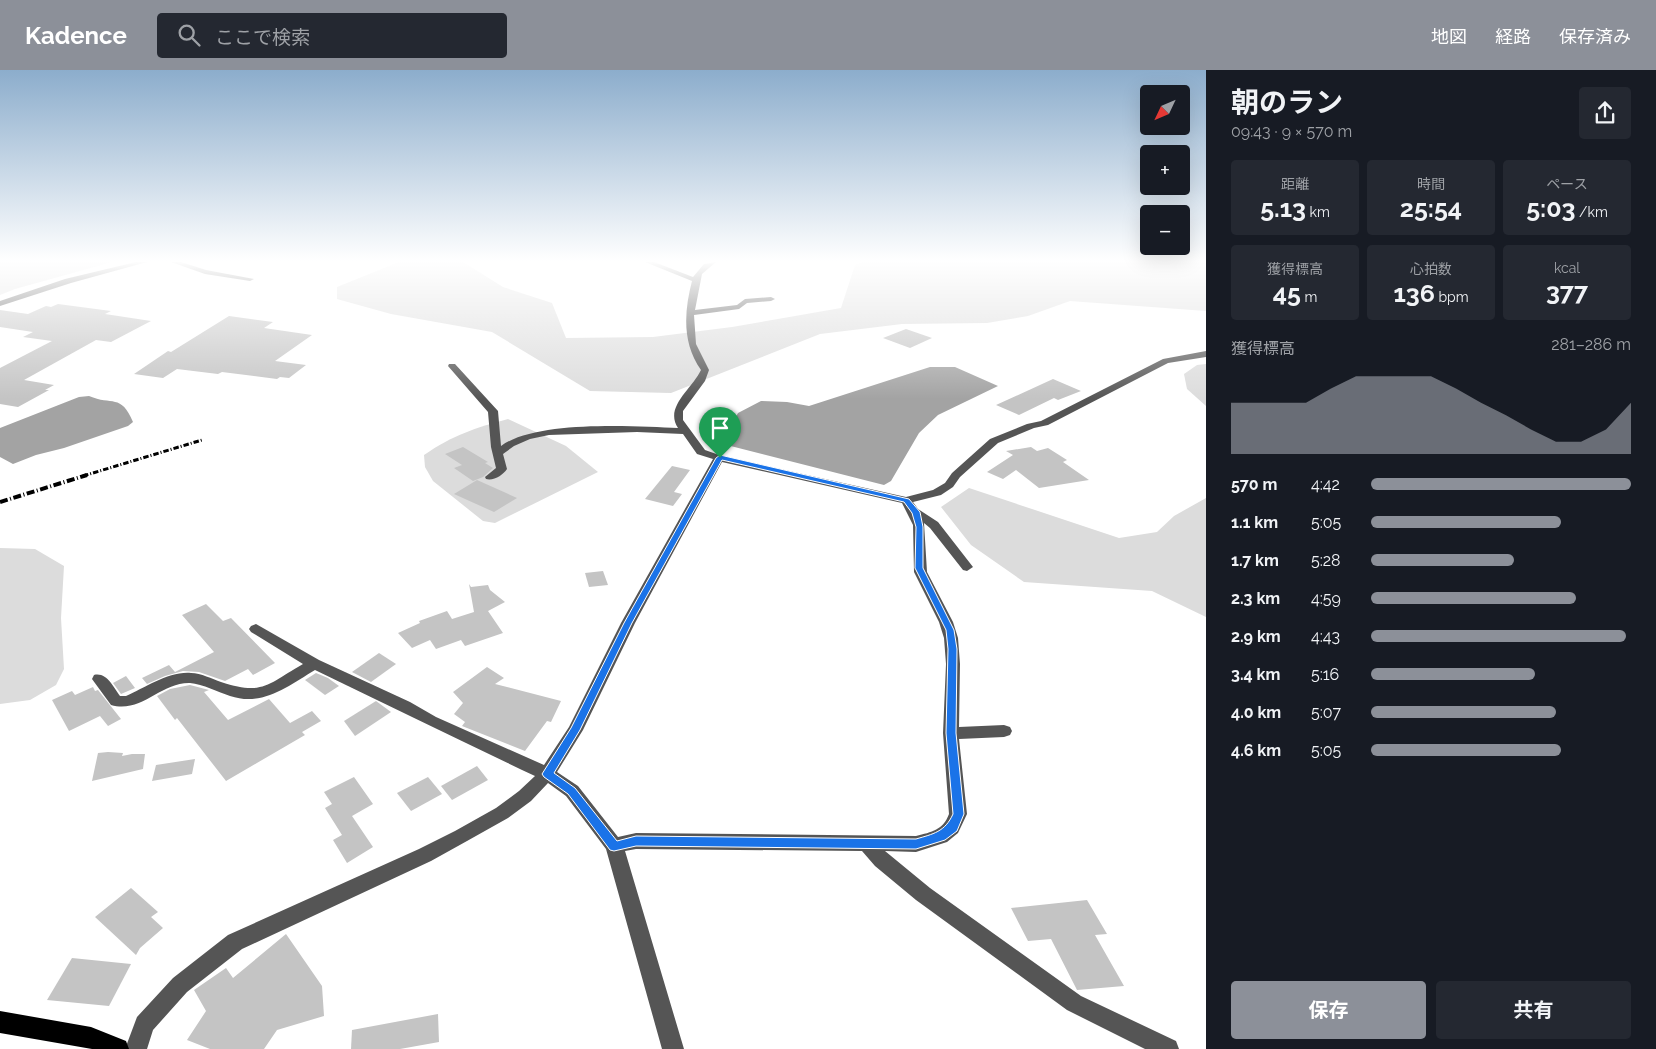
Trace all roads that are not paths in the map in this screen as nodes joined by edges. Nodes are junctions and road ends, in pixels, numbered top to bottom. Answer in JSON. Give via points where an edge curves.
{"nodes":[{"id":1,"x":693,"y":308,"type":"edge"},
{"id":2,"x":728,"y":308,"type":"edge"},
{"id":3,"x":692,"y":313,"type":"junction"},
{"id":4,"x":1206,"y":354,"type":"edge"},
{"id":5,"x":452,"y":366,"type":"dead end"},
{"id":6,"x":685,"y":431,"type":"junction"},
{"id":7,"x":498,"y":453,"type":"junction"},
{"id":8,"x":720,"y":458,"type":"junction"},
{"id":9,"x":490,"y":477,"type":"dead end"},
{"id":10,"x":906,"y":500,"type":"junction"},
{"id":11,"x":916,"y":512,"type":"junction"},
{"id":12,"x":967,"y":567,"type":"dead end"},
{"id":13,"x":256,"y":629,"type":"dead end"},
{"id":14,"x":314,"y":664,"type":"junction"},
{"id":15,"x":99,"y":679,"type":"dead end"},
{"id":16,"x":1004,"y":732,"type":"dead end"},
{"id":17,"x":951,"y":733,"type":"junction"},
{"id":18,"x":547,"y":774,"type":"junction"},
{"id":19,"x":867,"y":843,"type":"junction"},
{"id":20,"x":614,"y":846,"type":"junction"},
{"id":21,"x":0,"y":1022,"type":"edge"},
{"id":22,"x":118,"y":1049,"type":"edge"},
{"id":23,"x":136,"y":1049,"type":"edge"},
{"id":24,"x":673,"y":1049,"type":"edge"},
{"id":25,"x":1168,"y":1049,"type":"edge"}],
"edges":[{"from":1,"to":3,"type":"street"},
{"from":2,"to":3,"type":"street"},
{"from":3,"to":6,"type":"street","via":[[690,335],[705,370],[678,411],[678,420]]},
{"from":4,"to":10,"type":"street","via":[[1166,361],[1044,423],[994,441],[956,474],[949,485],[936,493]]},
{"from":5,"to":7,"type":"street","via":[[493,411]]},
{"from":6,"to":7,"type":"street","via":[[549,432],[527,436]]},
{"from":6,"to":8,"type":"street","via":[[701,452]]},
{"from":7,"to":9,"type":"street","via":[[502,469]]},
{"from":8,"to":10,"type":"street"},
{"from":8,"to":18,"type":"street","via":[[628,623],[575,730]]},
{"from":10,"to":11,"type":"street"},
{"from":11,"to":12,"type":"street","via":[[934,524]]},
{"from":11,"to":17,"type":"street","via":[[920,527],[919,568],[950,630]]},
{"from":13,"to":14,"type":"street"},
{"from":14,"to":15,"type":"street","via":[[268,691],[254,695],[240,694],[191,678],[174,681],[127,702],[116,701]]},
{"from":14,"to":18,"type":"street"},
{"from":16,"to":17,"type":"street"},
{"from":17,"to":19,"type":"street","via":[[958,814],[952,828],[941,837],[916,844]]},
{"from":18,"to":20,"type":"street","via":[[572,791]]},
{"from":18,"to":23,"type":"street","via":[[502,813],[461,836],[235,942],[180,985],[144,1024]]},
{"from":19,"to":20,"type":"street","via":[[636,841]]},
{"from":19,"to":25,"type":"street","via":[[881,860],[923,894],[1074,1003]]},
{"from":20,"to":24,"type":"street"},
{"from":21,"to":22,"type":"main road","via":[[91,1038]]}]}
